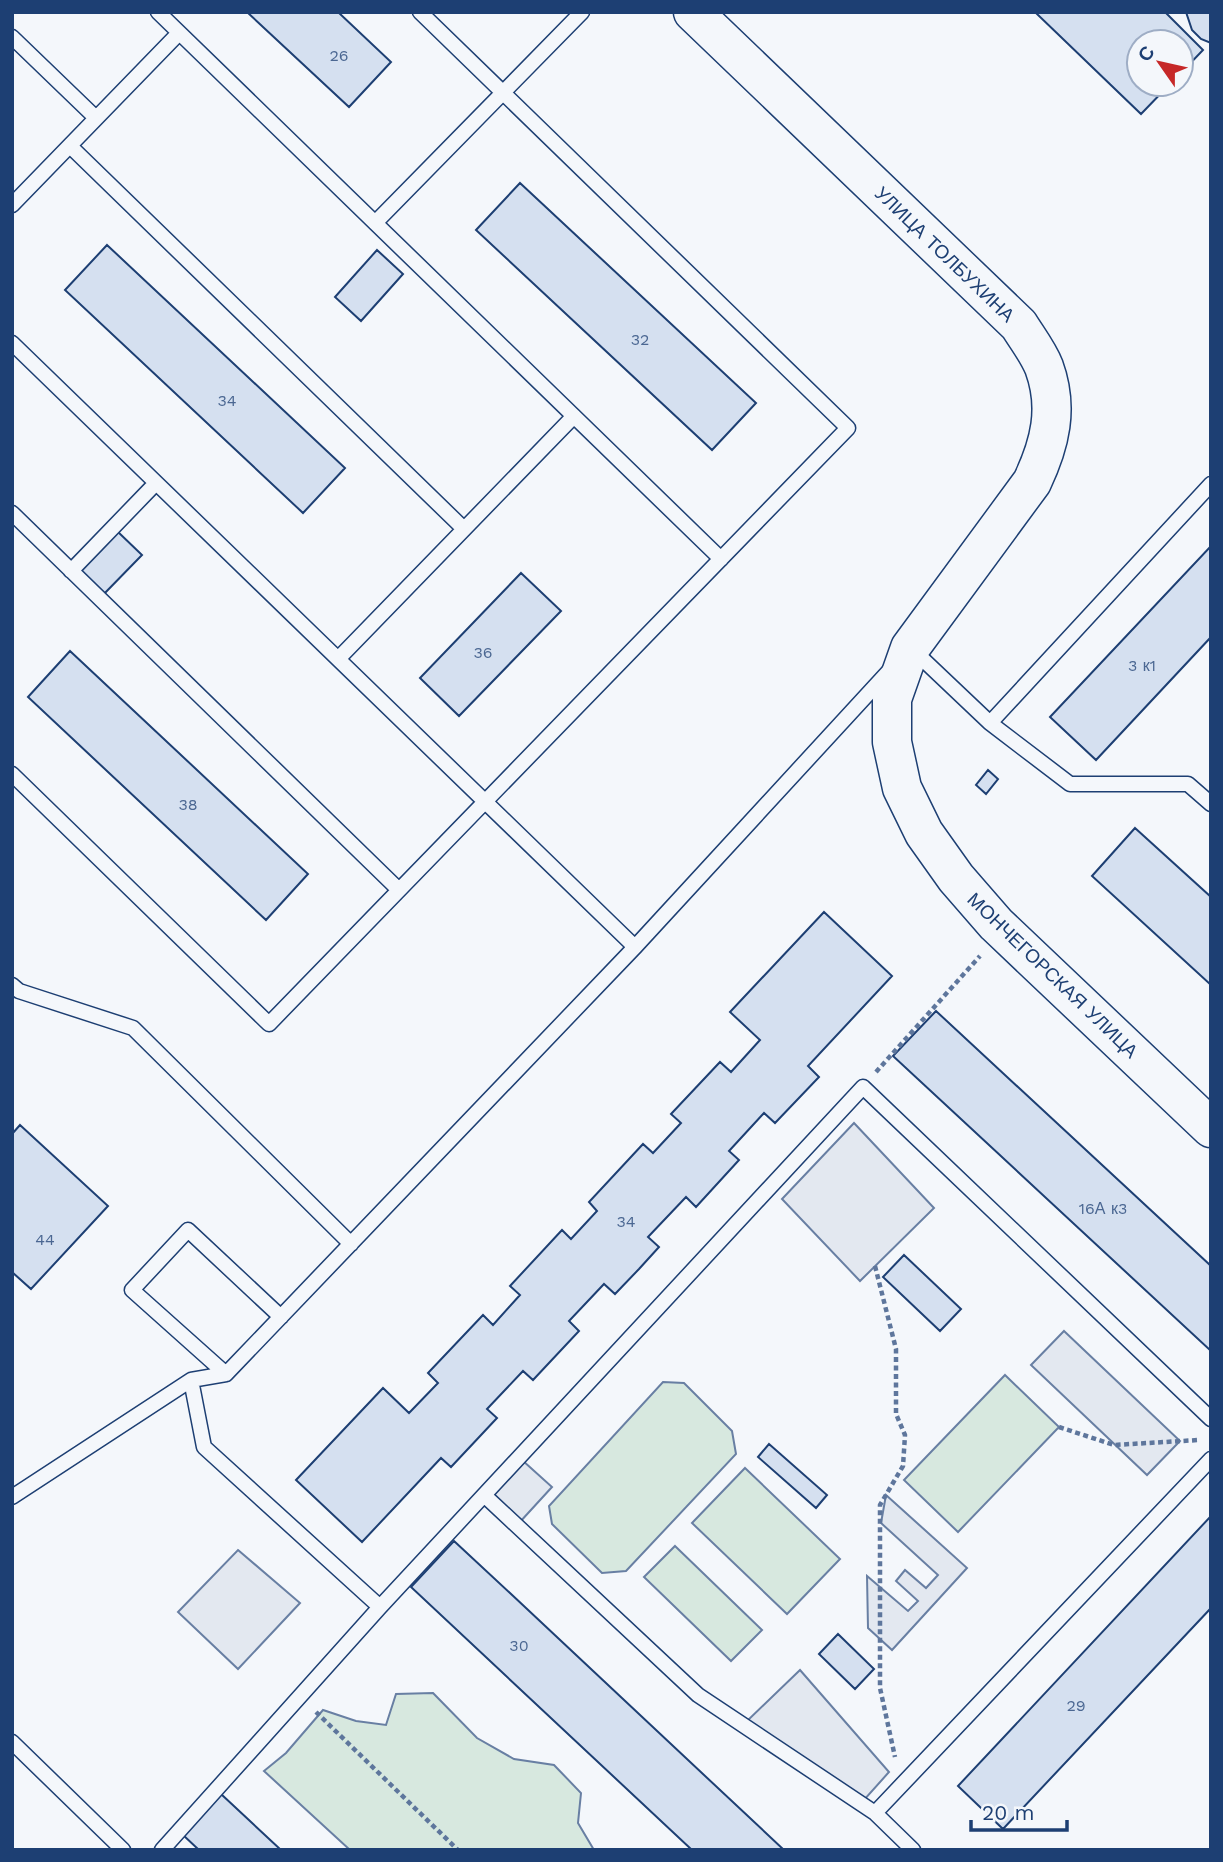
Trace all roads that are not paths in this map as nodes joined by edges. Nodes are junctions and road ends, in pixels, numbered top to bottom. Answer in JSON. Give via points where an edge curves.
{"nodes":[{"id":1,"x":158,"y":12,"type":"edge"},
{"id":2,"x":420,"y":12,"type":"edge"},
{"id":3,"x":582,"y":12,"type":"edge"},
{"id":4,"x":693,"y":12,"type":"edge"},
{"id":5,"x":179,"y":33,"type":"junction"},
{"id":6,"x":12,"y":37,"type":"edge"},
{"id":7,"x":502,"y":92,"type":"junction"},
{"id":8,"x":96,"y":118,"type":"junction"},
{"id":9,"x":70,"y":146,"type":"junction"},
{"id":10,"x":12,"y":205,"type":"edge"},
{"id":11,"x":375,"y":223,"type":"junction"},
{"id":12,"x":12,"y":343,"type":"edge"},
{"id":13,"x":574,"y":416,"type":"junction"},
{"id":14,"x":156,"y":483,"type":"junction"},
{"id":15,"x":1211,"y":484,"type":"edge"},
{"id":16,"x":12,"y":513,"type":"edge"},
{"id":17,"x":464,"y":529,"type":"junction"},
{"id":18,"x":721,"y":559,"type":"junction"},
{"id":19,"x":71,"y":571,"type":"junction"},
{"id":20,"x":910,"y":648,"type":"junction"},
{"id":21,"x":338,"y":659,"type":"junction"},
{"id":22,"x":990,"y":723,"type":"junction"},
{"id":23,"x":12,"y":774,"type":"edge"},
{"id":24,"x":485,"y":802,"type":"junction"},
{"id":25,"x":1211,"y":804,"type":"edge"},
{"id":26,"x":399,"y":890,"type":"junction"},
{"id":27,"x":635,"y":947,"type":"junction"},
{"id":28,"x":12,"y":985,"type":"edge"},
{"id":29,"x":1211,"y":1128,"type":"edge"},
{"id":30,"x":351,"y":1244,"type":"junction"},
{"id":31,"x":281,"y":1317,"type":"junction"},
{"id":32,"x":226,"y":1374,"type":"junction"},
{"id":33,"x":191,"y":1380,"type":"junction"},
{"id":34,"x":1211,"y":1419,"type":"edge"},
{"id":35,"x":1211,"y":1459,"type":"edge"},
{"id":36,"x":484,"y":1495,"type":"junction"},
{"id":37,"x":12,"y":1497,"type":"edge"},
{"id":38,"x":380,"y":1608,"type":"junction"},
{"id":39,"x":12,"y":1742,"type":"edge"},
{"id":40,"x":875,"y":1813,"type":"junction"},
{"id":41,"x":123,"y":1850,"type":"edge"},
{"id":42,"x":162,"y":1850,"type":"edge"},
{"id":43,"x":913,"y":1850,"type":"edge"}],
"edges":[{"from":1,"to":5,"type":"lane"},
{"from":2,"to":7,"type":"lane"},
{"from":3,"to":7,"type":"lane"},
{"from":4,"to":20,"type":"street","name":"УЛИЦА ТОЛБУХИНА","via":[[1019,325],[1043,365],[1051,392],[1051,419],[1046,452],[1032,482]]},
{"from":5,"to":8,"type":"lane"},
{"from":5,"to":11,"type":"lane"},
{"from":6,"to":8,"type":"lane"},
{"from":7,"to":11,"type":"lane"},
{"from":7,"to":18,"type":"lane","via":[[848,428]]},
{"from":8,"to":9,"type":"lane"},
{"from":9,"to":10,"type":"lane"},
{"from":9,"to":17,"type":"lane"},
{"from":11,"to":13,"type":"lane"},
{"from":12,"to":14,"type":"lane"},
{"from":13,"to":17,"type":"lane"},
{"from":13,"to":18,"type":"lane"},
{"from":14,"to":19,"type":"lane"},
{"from":14,"to":21,"type":"lane"},
{"from":15,"to":22,"type":"lane"},
{"from":16,"to":19,"type":"lane"},
{"from":17,"to":21,"type":"lane"},
{"from":18,"to":24,"type":"lane"},
{"from":19,"to":26,"type":"lane"},
{"from":20,"to":22,"type":"lane"},
{"from":20,"to":27,"type":"lane"},
{"from":20,"to":29,"type":"street","name":"МОНЧЕГОРСКАЯ УЛИЦА","via":[[892,699],[891,742],[902,788],[924,833],[996,924]]},
{"from":21,"to":24,"type":"lane"},
{"from":22,"to":25,"type":"lane","via":[[1070,784],[1188,784]]},
{"from":23,"to":26,"type":"lane","via":[[270,1024]]},
{"from":24,"to":26,"type":"lane"},
{"from":24,"to":27,"type":"lane"},
{"from":27,"to":30,"type":"lane"},
{"from":28,"to":30,"type":"lane","via":[[133,1028]]},
{"from":30,"to":31,"type":"lane"},
{"from":31,"to":32,"type":"lane"},
{"from":31,"to":32,"type":"lane","via":[[188,1230],[132,1290]]},
{"from":32,"to":33,"type":"lane"},
{"from":33,"to":37,"type":"lane"},
{"from":33,"to":38,"type":"lane","via":[[204,1447]]},
{"from":34,"to":36,"type":"lane","via":[[863,1087]]},
{"from":35,"to":40,"type":"lane"},
{"from":36,"to":38,"type":"lane"},
{"from":36,"to":40,"type":"lane","via":[[698,1695]]},
{"from":38,"to":42,"type":"lane"},
{"from":39,"to":41,"type":"lane"},
{"from":40,"to":43,"type":"lane"}]}
